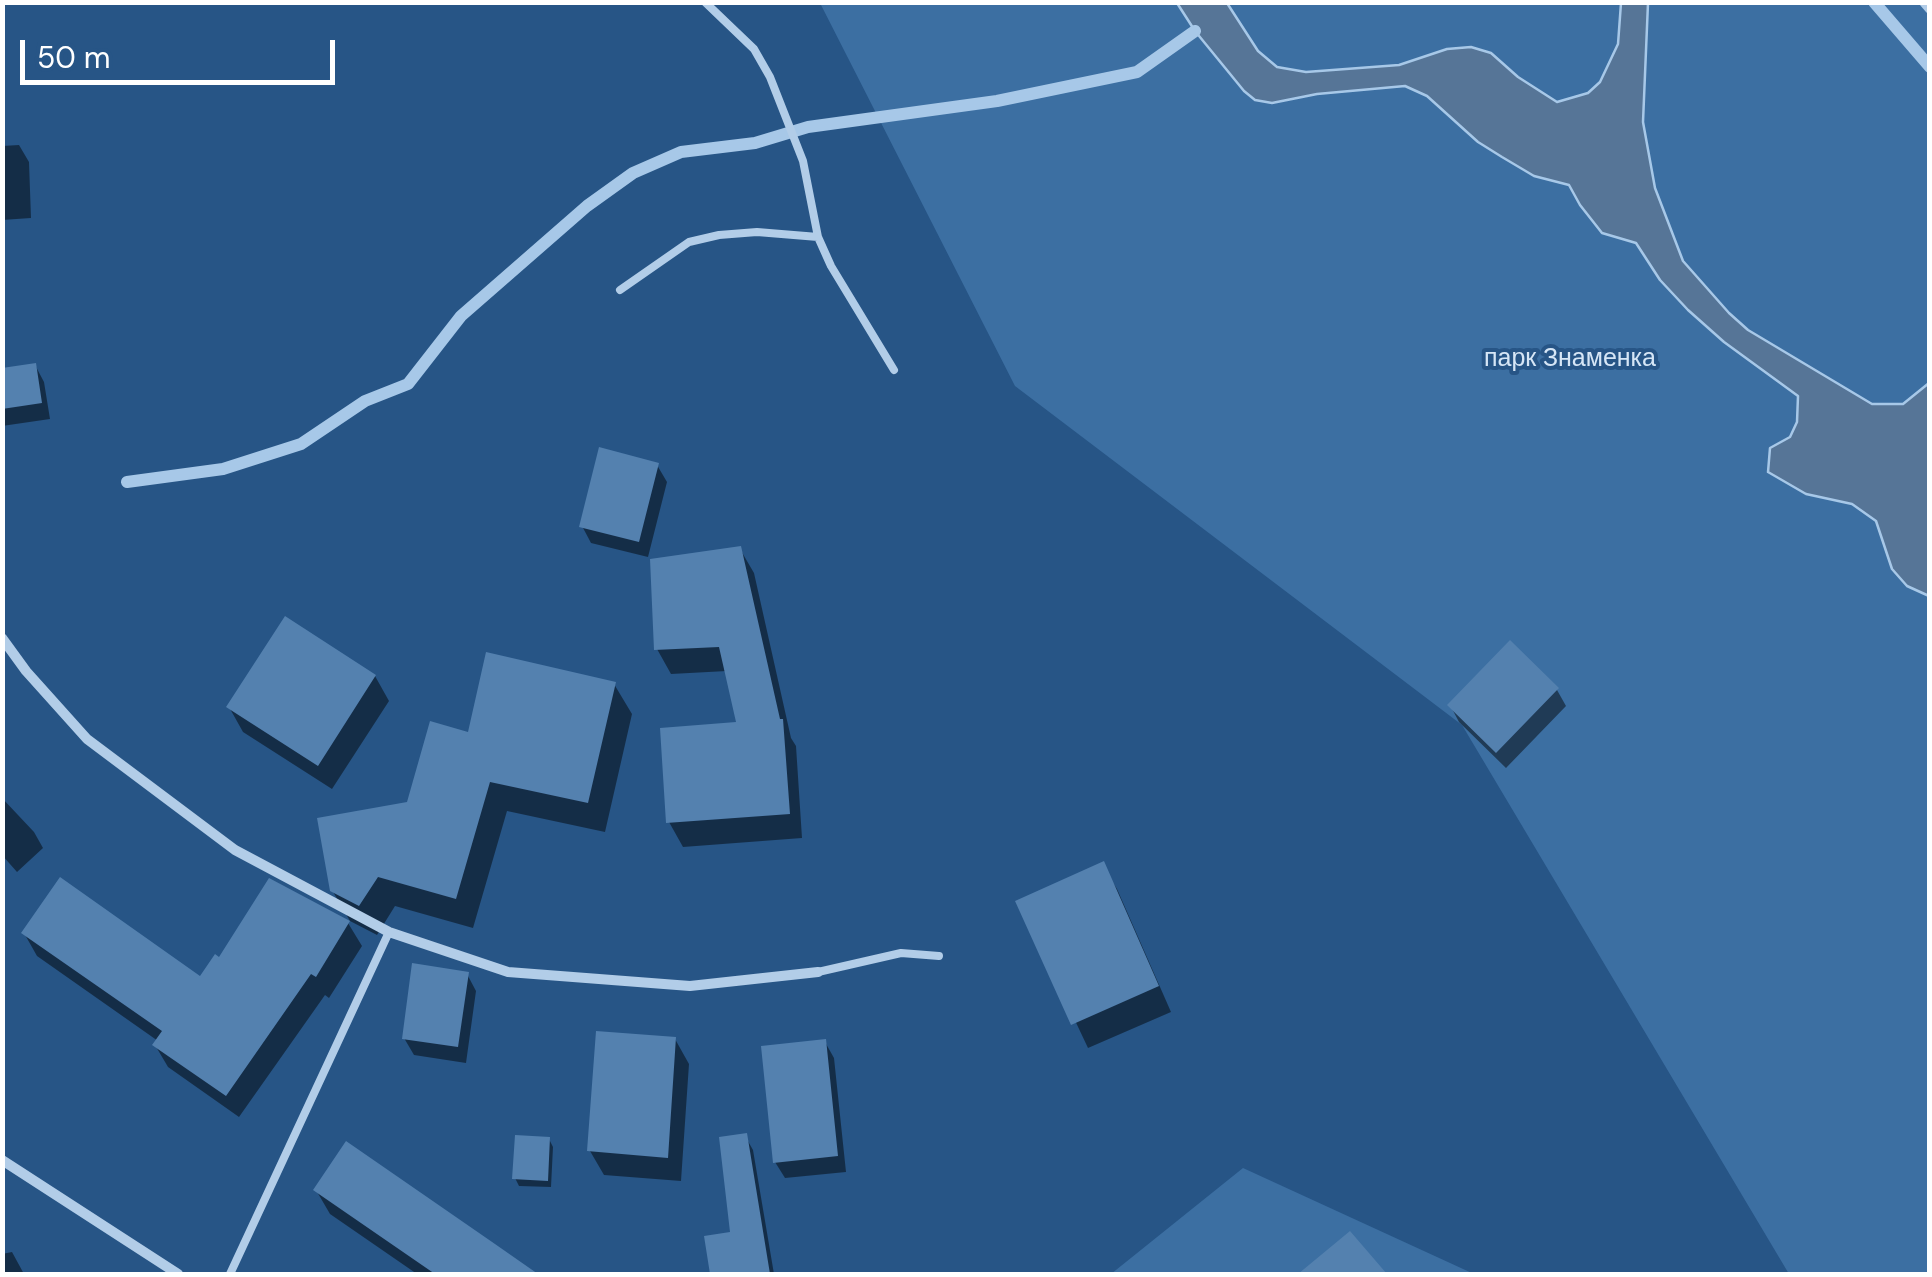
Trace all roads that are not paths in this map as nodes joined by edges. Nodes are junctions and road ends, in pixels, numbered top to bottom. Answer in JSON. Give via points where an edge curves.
{"nodes":[{"id":1,"x":705,"y":2,"type":"edge"},
{"id":2,"x":1924,"y":2,"type":"edge"},
{"id":3,"x":1930,"y":9,"type":"edge"},
{"id":4,"x":818,"y":237,"type":"junction"},
{"id":5,"x":620,"y":290,"type":"dead end"},
{"id":6,"x":894,"y":370,"type":"dead end"},
{"id":7,"x":2,"y":638,"type":"edge"},
{"id":8,"x":390,"y":932,"type":"junction"},
{"id":9,"x":939,"y":956,"type":"dead end"},
{"id":10,"x":818,"y":972,"type":"joint"},
{"id":11,"x":2,"y":1160,"type":"edge"},
{"id":12,"x":178,"y":1274,"type":"edge"},
{"id":13,"x":230,"y":1274,"type":"edge"}],
"edges":[{"from":1,"to":4,"type":"lane","via":[[754,49],[788,116]]},
{"from":2,"to":3,"type":"street"},
{"from":4,"to":5,"type":"lane","via":[[758,232],[689,242]]},
{"from":4,"to":6,"type":"lane"},
{"from":7,"to":8,"type":"street","via":[[86,738],[236,850]]},
{"from":8,"to":10,"type":"street","via":[[508,972],[690,986]]},
{"from":8,"to":13,"type":"lane"},
{"from":9,"to":10,"type":"lane","via":[[902,954]]},
{"from":11,"to":12,"type":"street"}]}
